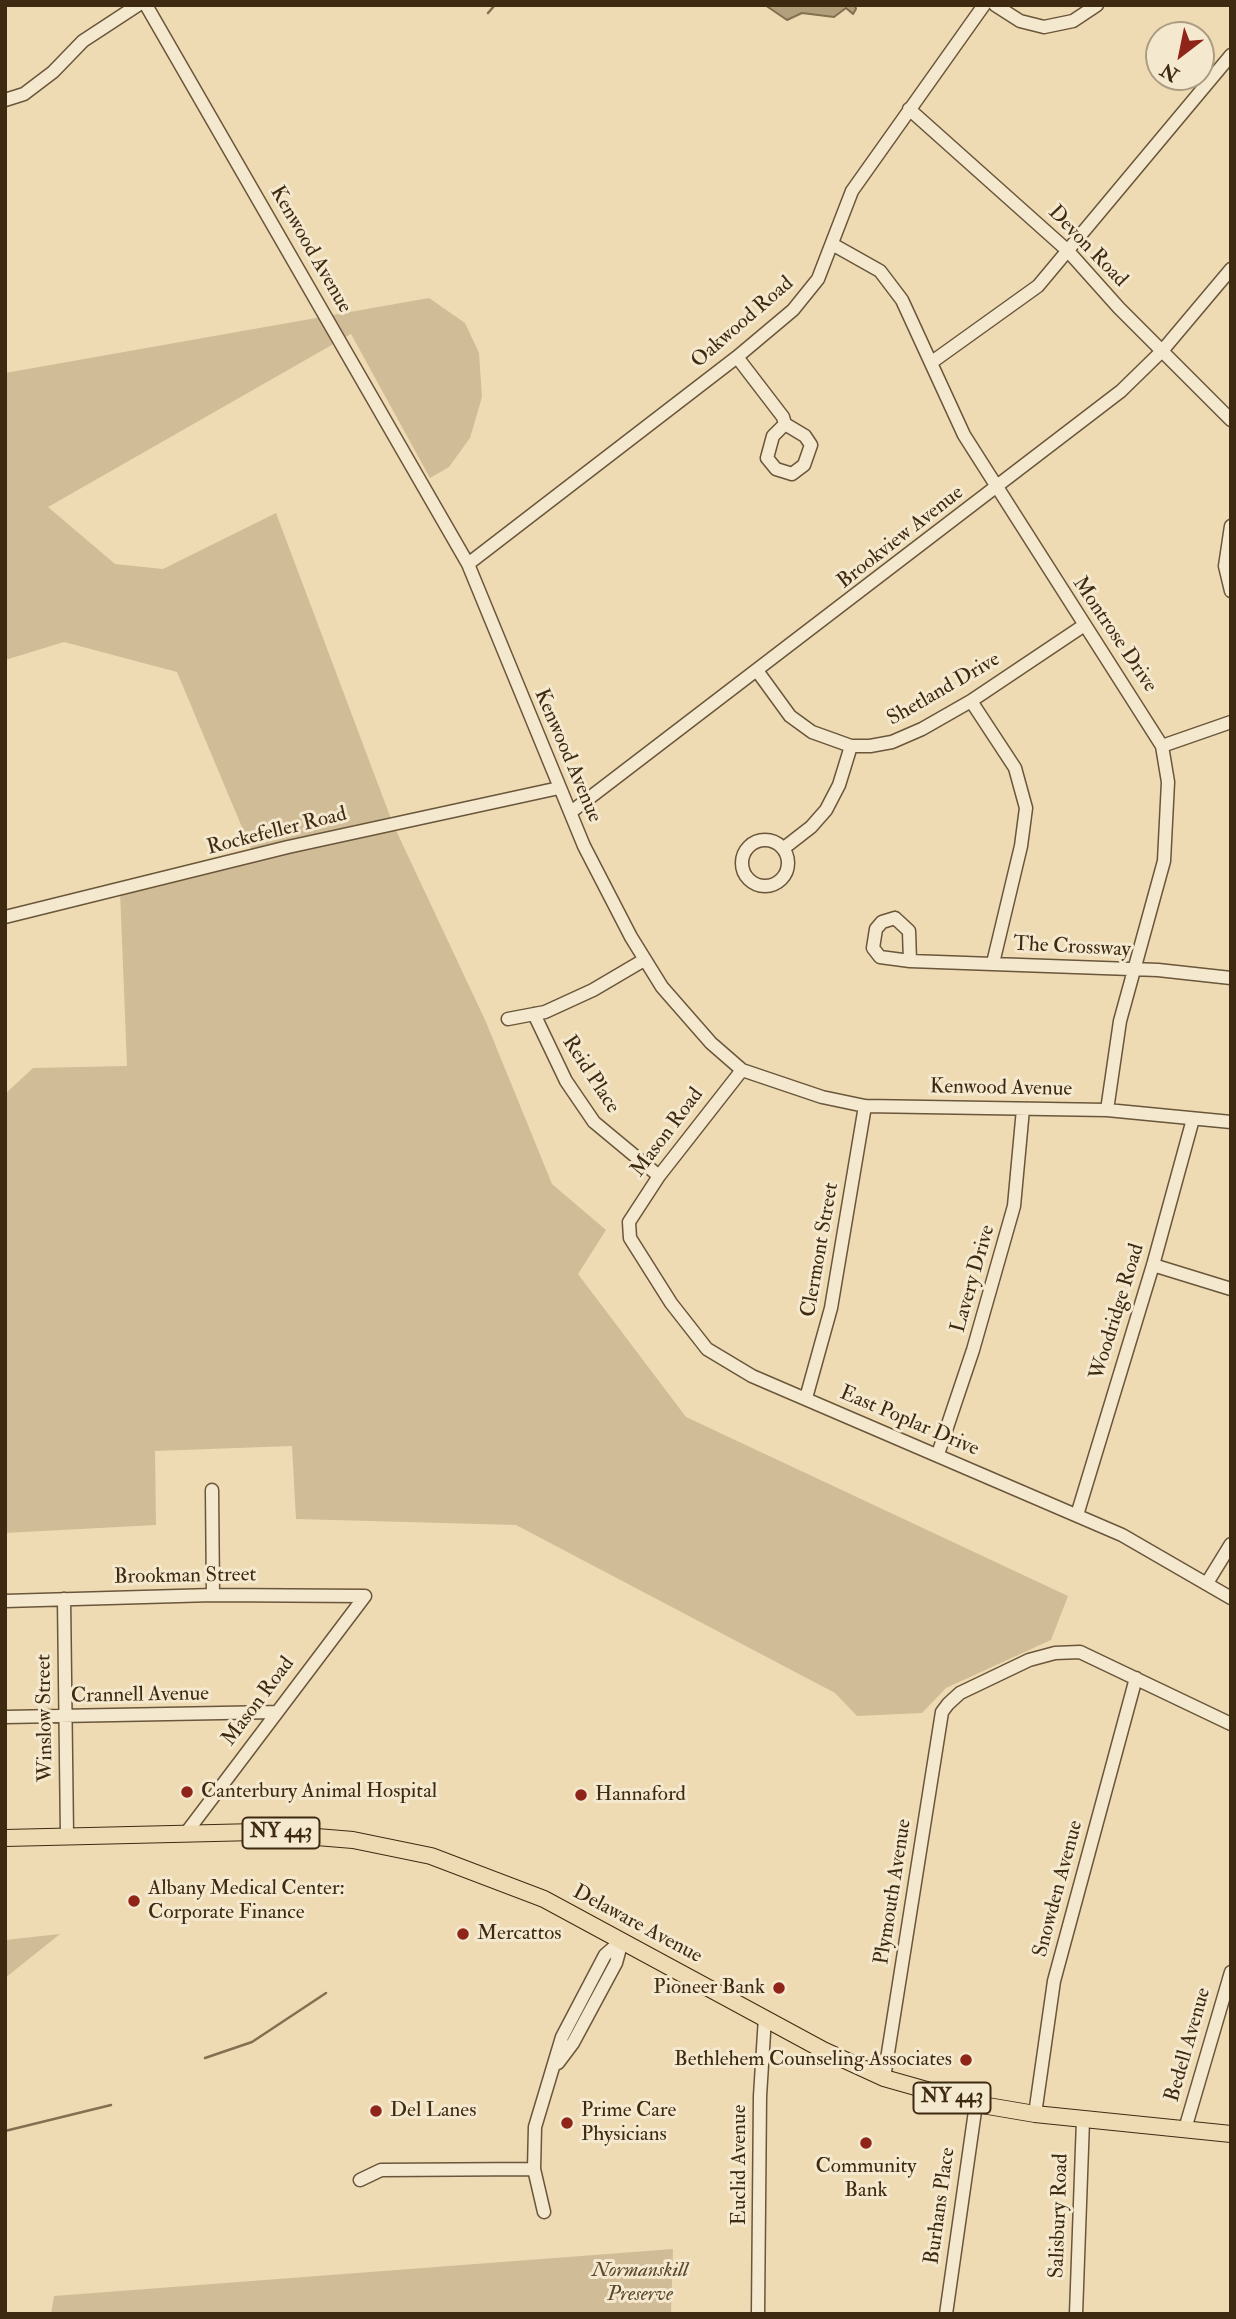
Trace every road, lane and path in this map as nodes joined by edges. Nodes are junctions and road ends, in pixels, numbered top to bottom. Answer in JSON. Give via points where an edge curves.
{"nodes":[{"id":1,"x":138,"y":5,"type":"edge"},
{"id":2,"x":146,"y":5,"type":"edge"},
{"id":3,"x":984,"y":5,"type":"edge"},
{"id":4,"x":995,"y":5,"type":"edge"},
{"id":5,"x":1097,"y":5,"type":"edge"},
{"id":6,"x":1231,"y":55,"type":"edge"},
{"id":7,"x":5,"y":100,"type":"edge"},
{"id":8,"x":909,"y":109,"type":"junction"},
{"id":9,"x":832,"y":244,"type":"junction"},
{"id":10,"x":1068,"y":251,"type":"junction"},
{"id":11,"x":1231,"y":269,"type":"edge"},
{"id":12,"x":1162,"y":351,"type":"junction"},
{"id":13,"x":737,"y":357,"type":"junction"},
{"id":14,"x":932,"y":362,"type":"junction"},
{"id":15,"x":1231,"y":420,"type":"edge"},
{"id":16,"x":785,"y":424,"type":"dead end"},
{"id":17,"x":996,"y":489,"type":"junction"},
{"id":18,"x":1231,"y":526,"type":"edge"},
{"id":19,"x":468,"y":564,"type":"junction"},
{"id":20,"x":1231,"y":591,"type":"edge"},
{"id":21,"x":1083,"y":626,"type":"junction"},
{"id":22,"x":758,"y":672,"type":"junction"},
{"id":23,"x":971,"y":701,"type":"junction"},
{"id":24,"x":1231,"y":722,"type":"edge"},
{"id":25,"x":851,"y":746,"type":"junction"},
{"id":26,"x":1162,"y":746,"type":"junction"},
{"id":27,"x":559,"y":788,"type":"junction"},
{"id":28,"x":571,"y":812,"type":"junction"},
{"id":29,"x":784,"y":848,"type":"dead end"},
{"id":30,"x":5,"y":918,"type":"edge"},
{"id":31,"x":644,"y":960,"type":"junction"},
{"id":32,"x":910,"y":961,"type":"dead end"},
{"id":33,"x":993,"y":963,"type":"junction"},
{"id":34,"x":1134,"y":971,"type":"junction"},
{"id":35,"x":1231,"y":978,"type":"edge"},
{"id":36,"x":534,"y":1014,"type":"junction"},
{"id":37,"x":508,"y":1019,"type":"dead end"},
{"id":38,"x":742,"y":1070,"type":"junction"},
{"id":39,"x":865,"y":1106,"type":"junction"},
{"id":40,"x":1023,"y":1109,"type":"junction"},
{"id":41,"x":1107,"y":1110,"type":"junction"},
{"id":42,"x":1193,"y":1119,"type":"junction"},
{"id":43,"x":1231,"y":1122,"type":"edge"},
{"id":44,"x":659,"y":1175,"type":"junction"},
{"id":45,"x":629,"y":1222,"type":"joint"},
{"id":46,"x":1153,"y":1265,"type":"junction"},
{"id":47,"x":1231,"y":1289,"type":"edge"},
{"id":48,"x":806,"y":1398,"type":"junction"},
{"id":49,"x":938,"y":1454,"type":"junction"},
{"id":50,"x":212,"y":1490,"type":"dead end"},
{"id":51,"x":1077,"y":1515,"type":"junction"},
{"id":52,"x":1231,"y":1544,"type":"edge"},
{"id":53,"x":1207,"y":1583,"type":"junction"},
{"id":54,"x":213,"y":1595,"type":"junction"},
{"id":55,"x":365,"y":1596,"type":"joint"},
{"id":56,"x":1231,"y":1598,"type":"edge"},
{"id":57,"x":64,"y":1599,"type":"junction"},
{"id":58,"x":5,"y":1601,"type":"edge"},
{"id":59,"x":1136,"y":1678,"type":"junction"},
{"id":60,"x":275,"y":1712,"type":"junction"},
{"id":61,"x":5,"y":1717,"type":"edge"},
{"id":62,"x":65,"y":1717,"type":"junction"},
{"id":63,"x":1231,"y":1724,"type":"edge"},
{"id":64,"x":186,"y":1833,"type":"junction"},
{"id":65,"x":66,"y":1836,"type":"junction"},
{"id":66,"x":5,"y":1838,"type":"edge"},
{"id":67,"x":622,"y":1940,"type":"junction"},
{"id":68,"x":1231,"y":1972,"type":"edge"},
{"id":69,"x":765,"y":2017,"type":"junction"},
{"id":70,"x":884,"y":2078,"type":"junction"},
{"id":71,"x":976,"y":2104,"type":"junction"},
{"id":72,"x":1035,"y":2113,"type":"junction"},
{"id":73,"x":1083,"y":2120,"type":"junction"},
{"id":74,"x":1185,"y":2129,"type":"junction"},
{"id":75,"x":1231,"y":2134,"type":"edge"},
{"id":76,"x":534,"y":2169,"type":"junction"},
{"id":77,"x":360,"y":2180,"type":"dead end"},
{"id":78,"x":544,"y":2212,"type":"dead end"},
{"id":79,"x":758,"y":2314,"type":"edge"},
{"id":80,"x":946,"y":2314,"type":"edge"},
{"id":81,"x":1076,"y":2314,"type":"edge"}],
"edges":[{"from":1,"to":7,"type":"street","via":[[83,41],[24,94]]},
{"from":2,"to":19,"type":"street","name":"Kenwood Avenue"},
{"from":3,"to":8,"type":"street","name":"Oakwood Road"},
{"from":4,"to":5,"type":"street","via":[[1020,21],[1044,27],[1073,21]]},
{"from":6,"to":10,"type":"street"},
{"from":8,"to":9,"type":"street","name":"Oakwood Road","via":[[852,191]]},
{"from":8,"to":10,"type":"street","name":"Devon Road"},
{"from":9,"to":13,"type":"street","name":"Oakwood Road","via":[[806,296]]},
{"from":9,"to":14,"type":"street","name":"Montrose Drive","via":[[880,271]]},
{"from":10,"to":12,"type":"street","name":"Devon Road"},
{"from":10,"to":14,"type":"street","via":[[1026,298]]},
{"from":11,"to":12,"type":"street","name":"Brookview Avenue"},
{"from":12,"to":15,"type":"street","name":"Devon Road"},
{"from":12,"to":17,"type":"street","name":"Brookview Avenue","via":[[1121,391]]},
{"from":13,"to":16,"type":"street"},
{"from":13,"to":19,"type":"street","name":"Oakwood Road"},
{"from":14,"to":17,"type":"street","name":"Montrose Drive","via":[[958,425]]},
{"from":17,"to":21,"type":"street","name":"Montrose Drive"},
{"from":17,"to":22,"type":"street","name":"Brookview Avenue"},
{"from":18,"to":20,"type":"street","via":[[1225,566]]},
{"from":19,"to":27,"type":"street","name":"Kenwood Avenue"},
{"from":21,"to":23,"type":"street","name":"Shetland Drive"},
{"from":21,"to":26,"type":"street","name":"Montrose Drive"},
{"from":22,"to":25,"type":"street","name":"Shetland Drive","via":[[790,716],[812,732]]},
{"from":22,"to":28,"type":"street","name":"Brookview Avenue"},
{"from":23,"to":25,"type":"street","name":"Shetland Drive","via":[[892,743]]},
{"from":23,"to":33,"type":"street","via":[[1015,768],[1026,808]]},
{"from":24,"to":26,"type":"street"},
{"from":25,"to":29,"type":"street","via":[[826,810]]},
{"from":26,"to":34,"type":"street","name":"Montrose Drive","via":[[1168,782],[1164,861]]},
{"from":27,"to":28,"type":"street","name":"Kenwood Avenue"},
{"from":27,"to":30,"type":"street","name":"Rockefeller Road","via":[[288,847]]},
{"from":28,"to":31,"type":"street","name":"Kenwood Avenue"},
{"from":31,"to":36,"type":"street","via":[[593,990]]},
{"from":31,"to":38,"type":"street","name":"Kenwood Avenue","via":[[711,1043]]},
{"from":32,"to":33,"type":"street","name":"The Crossway"},
{"from":33,"to":34,"type":"street","name":"The Crossway"},
{"from":34,"to":35,"type":"street","name":"The Crossway"},
{"from":34,"to":41,"type":"street","name":"Montrose Drive","via":[[1120,1021]]},
{"from":36,"to":37,"type":"street"},
{"from":36,"to":44,"type":"street","name":"Reid Place","via":[[566,1081],[594,1122]]},
{"from":38,"to":39,"type":"street","name":"Kenwood Avenue"},
{"from":38,"to":44,"type":"street","name":"Mason Road"},
{"from":39,"to":40,"type":"street","name":"Kenwood Avenue"},
{"from":39,"to":48,"type":"street","name":"Clermont Street","via":[[831,1308]]},
{"from":40,"to":41,"type":"street","name":"Kenwood Avenue"},
{"from":40,"to":49,"type":"street","name":"Lavery Drive","via":[[1014,1206]]},
{"from":41,"to":42,"type":"street","name":"Kenwood Avenue"},
{"from":42,"to":43,"type":"street","name":"Kenwood Avenue"},
{"from":42,"to":46,"type":"street","name":"Woodridge Road"},
{"from":44,"to":45,"type":"street","name":"Mason Road"},
{"from":45,"to":48,"type":"street","name":"East Poplar Drive","via":[[630,1238],[707,1349],[752,1376]]},
{"from":46,"to":47,"type":"street"},
{"from":46,"to":51,"type":"street","name":"Woodridge Road"},
{"from":48,"to":49,"type":"street","name":"East Poplar Drive"},
{"from":49,"to":51,"type":"street","name":"East Poplar Drive"},
{"from":50,"to":54,"type":"street"},
{"from":51,"to":53,"type":"street","name":"East Poplar Drive"},
{"from":52,"to":53,"type":"street"},
{"from":53,"to":56,"type":"street","name":"East Poplar Drive"},
{"from":54,"to":55,"type":"street","name":"Brookman Street"},
{"from":54,"to":57,"type":"street","name":"Brookman Street"},
{"from":55,"to":60,"type":"street","name":"Mason Road"},
{"from":57,"to":58,"type":"street","name":"Brookman Street"},
{"from":57,"to":62,"type":"street","name":"Winslow Street"},
{"from":59,"to":63,"type":"street"},
{"from":59,"to":70,"type":"street","name":"Plymouth Avenue","via":[[1080,1652],[1055,1653],[1029,1660],[960,1693],[942,1712]]},
{"from":59,"to":72,"type":"street","name":"Snowden Avenue","via":[[1054,1981]]},
{"from":60,"to":62,"type":"street","name":"Crannell Avenue"},
{"from":60,"to":64,"type":"street","name":"Mason Road"},
{"from":61,"to":62,"type":"street","name":"Crannell Avenue"},
{"from":62,"to":65,"type":"street","name":"Winslow Street"},
{"from":64,"to":65,"type":"main road","name":"Delaware Avenue","number":"NY 443"},
{"from":64,"to":67,"type":"main road","name":"Delaware Avenue","number":"NY 443","via":[[304,1834],[431,1856],[506,1883]]},
{"from":65,"to":66,"type":"main road","name":"Delaware Avenue","number":"NY 443"},
{"from":67,"to":69,"type":"main road","name":"Delaware Avenue","number":"NY 443"},
{"from":67,"to":76,"type":"street","via":[[605,1955],[562,2036],[535,2127]]},
{"from":68,"to":74,"type":"street","name":"Bedell Avenue"},
{"from":69,"to":70,"type":"main road","name":"Delaware Avenue","number":"NY 443"},
{"from":69,"to":79,"type":"street","name":"Euclid Avenue"},
{"from":70,"to":71,"type":"main road","name":"Delaware Avenue","number":"NY 443"},
{"from":71,"to":72,"type":"main road","name":"Delaware Avenue","number":"NY 443"},
{"from":71,"to":80,"type":"street","name":"Burhans Place"},
{"from":72,"to":73,"type":"main road","name":"Delaware Avenue","number":"NY 443"},
{"from":73,"to":74,"type":"main road","name":"Delaware Avenue","number":"NY 443"},
{"from":73,"to":81,"type":"street","name":"Salisbury Road"},
{"from":74,"to":75,"type":"main road","name":"Delaware Avenue","number":"NY 443"},
{"from":76,"to":77,"type":"street","via":[[381,2170]]},
{"from":76,"to":78,"type":"street"}]}
